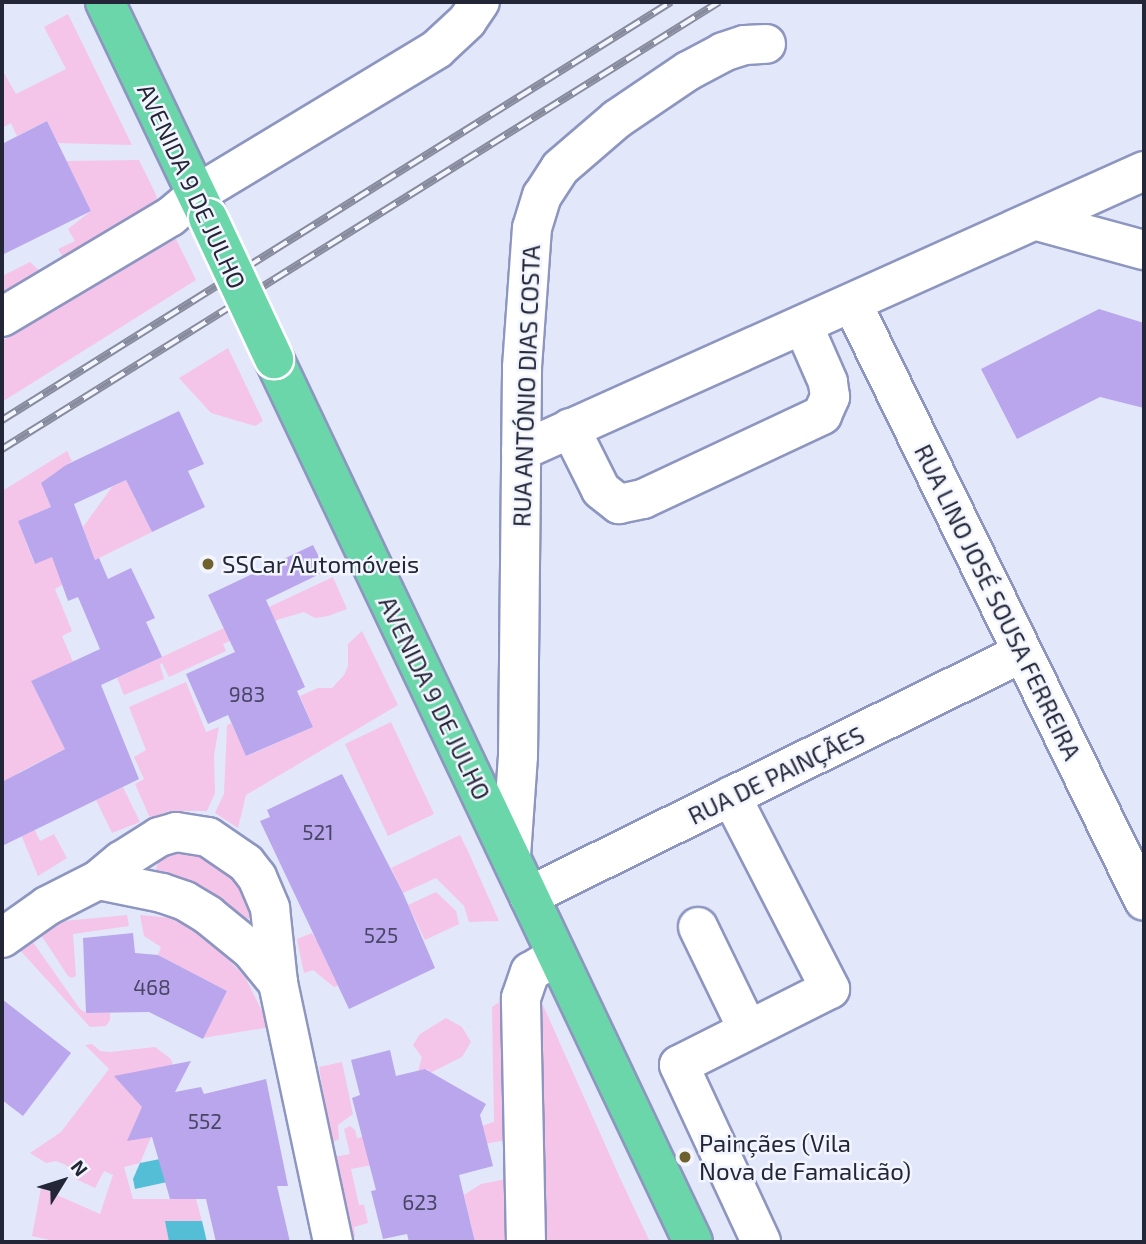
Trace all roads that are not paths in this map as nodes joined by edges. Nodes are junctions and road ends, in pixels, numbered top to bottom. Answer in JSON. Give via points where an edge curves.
{"nodes":[{"id":1,"x":105,"y":2,"type":"edge"},
{"id":2,"x":480,"y":2,"type":"edge"},
{"id":3,"x":766,"y":44,"type":"dead end"},
{"id":4,"x":1144,"y":172,"type":"edge"},
{"id":5,"x":202,"y":206,"type":"junction"},
{"id":6,"x":1037,"y":221,"type":"junction"},
{"id":7,"x":1144,"y":250,"type":"edge"},
{"id":8,"x":852,"y":303,"type":"junction"},
{"id":9,"x":2,"y":317,"type":"edge"},
{"id":10,"x":803,"y":325,"type":"junction"},
{"id":11,"x":570,"y":428,"type":"junction"},
{"id":12,"x":521,"y":451,"type":"junction"},
{"id":13,"x":1022,"y":653,"type":"junction"},
{"id":14,"x":731,"y":796,"type":"junction"},
{"id":15,"x":510,"y":856,"type":"junction"},
{"id":16,"x":98,"y":880,"type":"junction"},
{"id":17,"x":529,"y":896,"type":"junction"},
{"id":18,"x":1144,"y":901,"type":"edge"},
{"id":19,"x":698,"y":927,"type":"dead end"},
{"id":20,"x":2,"y":938,"type":"edge"},
{"id":21,"x":557,"y":956,"type":"junction"},
{"id":22,"x":278,"y":983,"type":"junction"},
{"id":23,"x":748,"y":1030,"type":"junction"},
{"id":24,"x":333,"y":1242,"type":"edge"},
{"id":25,"x":526,"y":1242,"type":"edge"},
{"id":26,"x":693,"y":1242,"type":"edge"},
{"id":27,"x":761,"y":1242,"type":"edge"}],
"edges":[{"from":1,"to":5,"type":"main road","name":"AVENIDA 9 DE JULHO"},
{"from":2,"to":5,"type":"street","via":[[437,49],[265,152]]},
{"from":3,"to":12,"type":"street","name":"RUA ANTÓNIO DIAS COSTA","via":[[723,52],[688,71],[560,168],[542,196],[532,228]]},
{"from":4,"to":6,"type":"street"},
{"from":5,"to":9,"type":"street","via":[[170,218]]},
{"from":5,"to":15,"type":"main road","name":"AVENIDA 9 DE JULHO","bridge":true},
{"from":6,"to":7,"type":"street"},
{"from":6,"to":8,"type":"street"},
{"from":8,"to":10,"type":"street"},
{"from":8,"to":13,"type":"street","name":"RUA LINO JOSÉ SOUSA FERREIRA"},
{"from":10,"to":11,"type":"street"},
{"from":10,"to":11,"type":"street","via":[[828,382],[830,397],[822,415],[643,499],[620,504],[601,490]]},
{"from":11,"to":12,"type":"street"},
{"from":12,"to":15,"type":"street","name":"RUA ANTÓNIO DIAS COSTA","via":[[518,756]]},
{"from":13,"to":14,"type":"street","name":"RUA DE PAINÇÃES"},
{"from":13,"to":18,"type":"street","name":"RUA LINO JOSÉ SOUSA FERREIRA"},
{"from":14,"to":17,"type":"street","name":"RUA DE PAINÇÃES"},
{"from":14,"to":23,"type":"street","via":[[830,989]]},
{"from":15,"to":17,"type":"main road","name":"AVENIDA 9 DE JULHO"},
{"from":16,"to":20,"type":"street","via":[[47,906]]},
{"from":16,"to":22,"type":"street","via":[[185,901],[251,950]]},
{"from":16,"to":22,"type":"street","via":[[139,848],[176,832],[208,836],[229,848],[246,863],[271,908]]},
{"from":17,"to":21,"type":"main road","name":"AVENIDA 9 DE JULHO"},
{"from":19,"to":23,"type":"street"},
{"from":21,"to":25,"type":"street","via":[[530,972],[521,998]]},
{"from":21,"to":26,"type":"main road","name":"AVENIDA 9 DE JULHO"},
{"from":22,"to":24,"type":"street"},
{"from":23,"to":27,"type":"street","via":[[679,1065]]}]}
